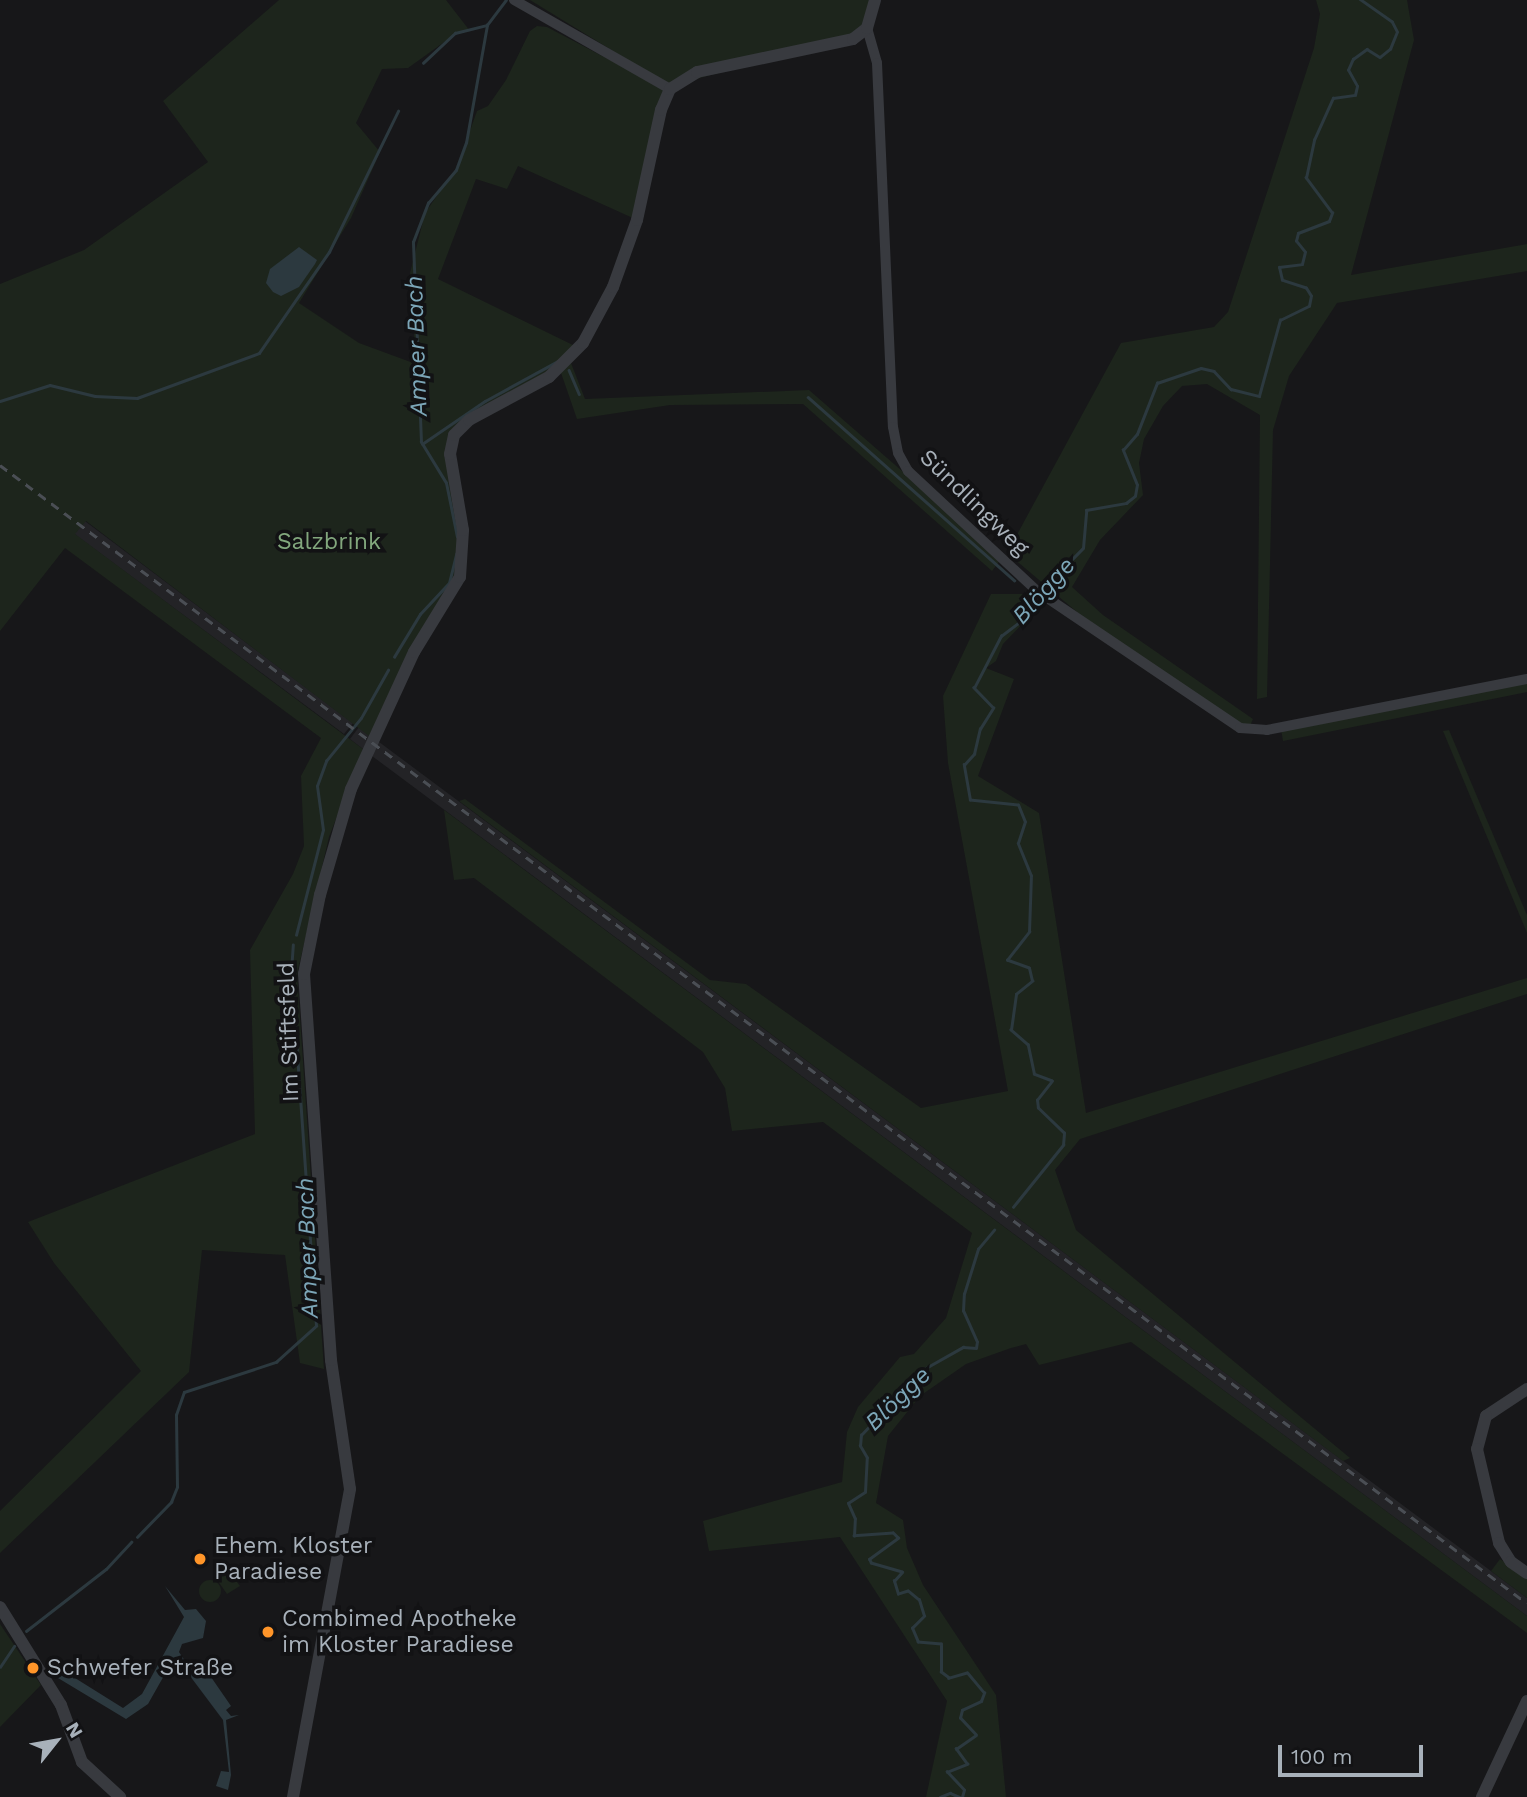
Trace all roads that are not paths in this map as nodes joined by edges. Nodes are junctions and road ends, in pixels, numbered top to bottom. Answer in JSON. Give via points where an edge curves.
{"nodes":[{"id":1,"x":514,"y":0,"type":"edge"},
{"id":2,"x":875,"y":0,"type":"edge"},
{"id":3,"x":867,"y":27,"type":"junction"},
{"id":4,"x":670,"y":89,"type":"junction"},
{"id":5,"x":1527,"y":679,"type":"edge"},
{"id":6,"x":1527,"y":1389,"type":"edge"},
{"id":7,"x":1527,"y":1573,"type":"edge"},
{"id":8,"x":0,"y":1607,"type":"edge"},
{"id":9,"x":1527,"y":1700,"type":"edge"},
{"id":10,"x":120,"y":1797,"type":"edge"},
{"id":11,"x":293,"y":1797,"type":"edge"},
{"id":12,"x":1482,"y":1797,"type":"edge"}],
"edges":[{"from":1,"to":4,"type":"street"},
{"from":2,"to":3,"type":"street"},
{"from":3,"to":4,"type":"street","via":[[853,39],[697,72]]},
{"from":3,"to":5,"type":"street","name":"Sündlingweg","via":[[877,63],[898,453],[908,471],[1033,587],[1223,718],[1249,730]]},
{"from":4,"to":11,"type":"street","name":"Im Stiftsfeld","via":[[661,110],[637,220],[613,287],[573,358],[549,377],[469,420],[454,435],[450,454],[463,530],[460,577],[414,653],[351,789],[307,944],[303,974],[331,1360],[350,1500]]},
{"from":6,"to":7,"type":"street","via":[[1486,1416],[1477,1448],[1499,1544],[1511,1562]]},
{"from":8,"to":10,"type":"street","via":[[61,1705],[82,1762]]},
{"from":9,"to":12,"type":"street"}]}
